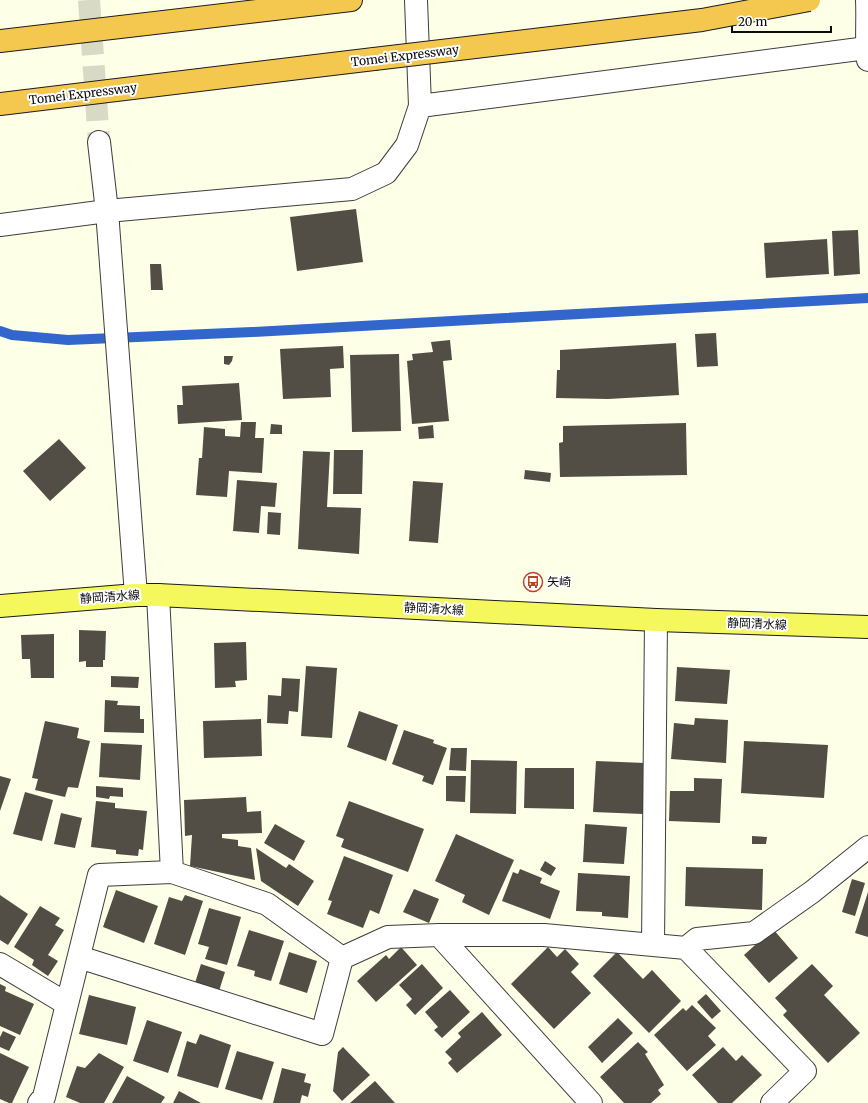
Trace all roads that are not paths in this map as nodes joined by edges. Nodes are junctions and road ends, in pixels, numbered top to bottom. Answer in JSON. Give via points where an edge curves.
{"nodes":[{"id":1,"x":351,"y":0,"type":"edge"},
{"id":2,"x":416,"y":0,"type":"edge"},
{"id":3,"x":809,"y":0,"type":"edge"},
{"id":4,"x":867,"y":0,"type":"edge"},
{"id":5,"x":0,"y":41,"type":"edge"},
{"id":6,"x":867,"y":54,"type":"edge"},
{"id":7,"x":0,"y":104,"type":"edge"},
{"id":8,"x":420,"y":106,"type":"junction"},
{"id":9,"x":99,"y":142,"type":"tunnel mouth"},
{"id":10,"x":107,"y":211,"type":"junction"},
{"id":11,"x":0,"y":225,"type":"edge"},
{"id":12,"x":136,"y":595,"type":"junction"},
{"id":13,"x":158,"y":595,"type":"junction"},
{"id":14,"x":0,"y":606,"type":"edge"},
{"id":15,"x":656,"y":620,"type":"junction"},
{"id":16,"x":868,"y":627,"type":"edge"},
{"id":17,"x":868,"y":847,"type":"edge"},
{"id":18,"x":172,"y":872,"type":"junction"},
{"id":19,"x":439,"y":935,"type":"junction"},
{"id":20,"x":653,"y":945,"type":"junction"},
{"id":21,"x":686,"y":948,"type":"junction"},
{"id":22,"x":79,"y":957,"type":"junction"},
{"id":23,"x":342,"y":958,"type":"junction"},
{"id":24,"x":0,"y":964,"type":"edge"},
{"id":25,"x":67,"y":1004,"type":"junction"},
{"id":26,"x":46,"y":1101,"type":"edge"},
{"id":27,"x":591,"y":1103,"type":"edge"},
{"id":28,"x":772,"y":1103,"type":"edge"}],
"edges":[{"from":1,"to":5,"type":"highway"},
{"from":2,"to":8,"type":"street"},
{"from":3,"to":7,"type":"highway","name":"Tomei Expressway","bridge":true,"via":[[702,20]]},
{"from":4,"to":6,"type":"street"},
{"from":6,"to":8,"type":"street"},
{"from":8,"to":10,"type":"street","via":[[407,146],[386,173],[352,189]]},
{"from":9,"to":10,"type":"street"},
{"from":10,"to":11,"type":"street"},
{"from":10,"to":12,"type":"street"},
{"from":12,"to":13,"type":"main road","name":"静岡清水線"},
{"from":12,"to":14,"type":"main road","name":"静岡清水線"},
{"from":13,"to":15,"type":"main road","name":"静岡清水線"},
{"from":13,"to":18,"type":"street"},
{"from":15,"to":16,"type":"main road","name":"静岡清水線"},
{"from":15,"to":20,"type":"street"},
{"from":17,"to":21,"type":"street","via":[[812,892],[754,933],[697,939]]},
{"from":18,"to":22,"type":"street","via":[[98,875]]},
{"from":18,"to":23,"type":"street","via":[[267,904]]},
{"from":19,"to":20,"type":"street","via":[[544,934]]},
{"from":19,"to":23,"type":"street","via":[[388,937]]},
{"from":19,"to":27,"type":"street"},
{"from":20,"to":21,"type":"street"},
{"from":21,"to":28,"type":"street","via":[[805,1071]]},
{"from":22,"to":23,"type":"street","via":[[322,1034]]},
{"from":22,"to":25,"type":"street"},
{"from":24,"to":25,"type":"street"},
{"from":25,"to":26,"type":"street"}]}
